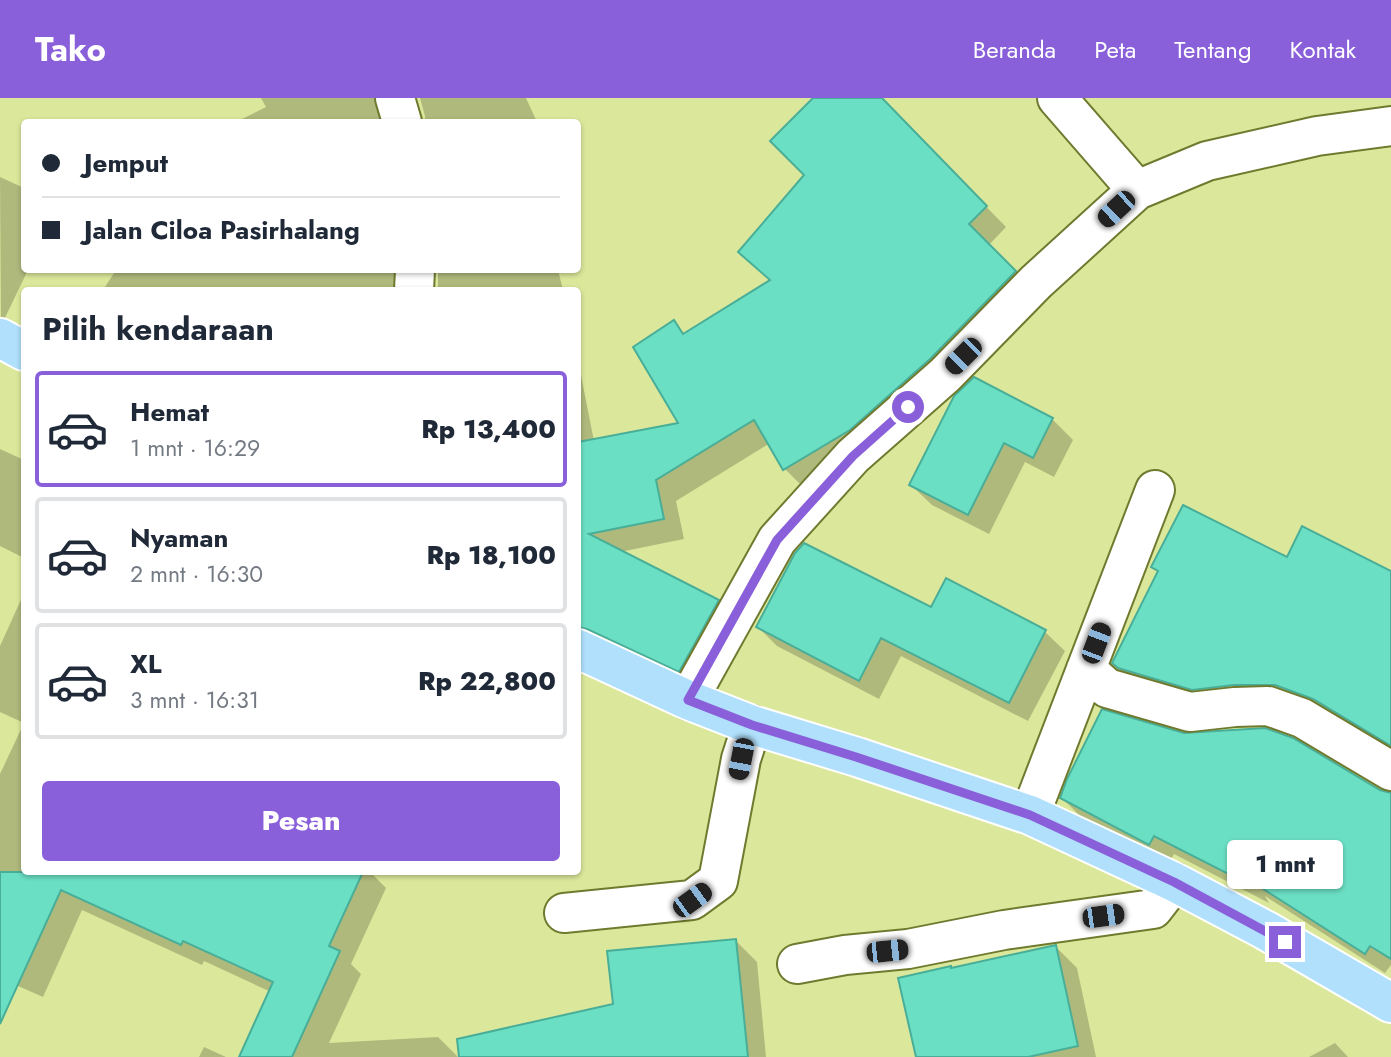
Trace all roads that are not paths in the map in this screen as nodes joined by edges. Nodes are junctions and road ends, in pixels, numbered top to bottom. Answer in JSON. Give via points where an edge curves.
{"nodes":[{"id":1,"x":395,"y":98,"type":"edge"},
{"id":2,"x":1057,"y":98,"type":"edge"},
{"id":3,"x":401,"y":119,"type":"edge"},
{"id":4,"x":1391,"y":126,"type":"edge"},
{"id":5,"x":1136,"y":190,"type":"junction"},
{"id":6,"x":0,"y":338,"type":"edge"},
{"id":7,"x":21,"y":349,"type":"edge"},
{"id":8,"x":1155,"y":490,"type":"dead end"},
{"id":9,"x":581,"y":650,"type":"edge"},
{"id":10,"x":1086,"y":669,"type":"junction"},
{"id":11,"x":688,"y":700,"type":"junction"},
{"id":12,"x":752,"y":725,"type":"junction"},
{"id":13,"x":1391,"y":771,"type":"edge"},
{"id":14,"x":1030,"y":815,"type":"junction"},
{"id":15,"x":1174,"y":882,"type":"junction"},
{"id":16,"x":564,"y":913,"type":"dead end"},
{"id":17,"x":797,"y":964,"type":"dead end"},
{"id":18,"x":1391,"y":1003,"type":"edge"}],
"edges":[{"from":1,"to":3,"type":"street"},
{"from":2,"to":5,"type":"street"},
{"from":4,"to":5,"type":"street","via":[[1317,136],[1207,161]]},
{"from":5,"to":11,"type":"street","via":[[853,456],[777,540]]},
{"from":6,"to":7,"type":"main road"},
{"from":8,"to":10,"type":"street"},
{"from":9,"to":11,"type":"main road"},
{"from":10,"to":13,"type":"street","via":[[1107,688],[1190,712],[1268,706],[1302,718]]},
{"from":10,"to":14,"type":"street"},
{"from":11,"to":12,"type":"main road"},
{"from":12,"to":14,"type":"main road"},
{"from":12,"to":16,"type":"street","via":[[741,759],[718,881],[692,900]]},
{"from":14,"to":15,"type":"main road"},
{"from":15,"to":17,"type":"street","via":[[1153,909]]},
{"from":15,"to":18,"type":"main road"}]}
